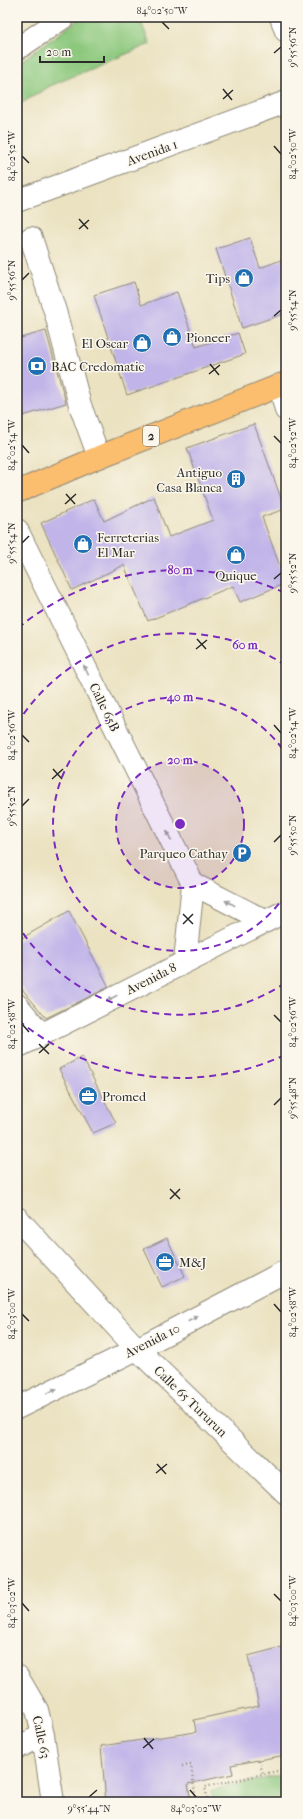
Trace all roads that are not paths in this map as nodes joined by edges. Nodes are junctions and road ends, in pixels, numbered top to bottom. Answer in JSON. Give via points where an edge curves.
{"nodes":[{"id":1,"x":64,"y":17,"type":"edge"},
{"id":2,"x":281,"y":17,"type":"edge"},
{"id":3,"x":286,"y":31,"type":"edge"},
{"id":4,"x":17,"y":49,"type":"edge"},
{"id":5,"x":286,"y":102,"type":"edge"},
{"id":6,"x":17,"y":201,"type":"edge"},
{"id":7,"x":31,"y":238,"type":"dead end"},
{"id":8,"x":283,"y":384,"type":"edge"},
{"id":9,"x":286,"y":410,"type":"edge"},
{"id":10,"x":99,"y":457,"type":"junction"},
{"id":11,"x":17,"y":492,"type":"edge"},
{"id":12,"x":17,"y":530,"type":"edge"},
{"id":13,"x":193,"y":884,"type":"junction"},
{"id":14,"x":286,"y":911,"type":"edge"},
{"id":15,"x":265,"y":921,"type":"junction"},
{"id":16,"x":186,"y":961,"type":"junction"},
{"id":17,"x":17,"y":1005,"type":"edge"},
{"id":18,"x":41,"y":1034,"type":"junction"},
{"id":19,"x":17,"y":1047,"type":"edge"},
{"id":20,"x":17,"y":1218,"type":"edge"},
{"id":21,"x":286,"y":1271,"type":"edge"},
{"id":22,"x":136,"y":1349,"type":"junction"},
{"id":23,"x":17,"y":1408,"type":"edge"},
{"id":24,"x":286,"y":1493,"type":"edge"},
{"id":25,"x":17,"y":1676,"type":"edge"},
{"id":26,"x":43,"y":1734,"type":"junction"},
{"id":27,"x":17,"y":1748,"type":"edge"},
{"id":28,"x":54,"y":1802,"type":"edge"}],
"edges":[{"from":1,"to":4,"type":"street"},
{"from":2,"to":3,"type":"street"},
{"from":5,"to":6,"type":"street","name":"Avenida 1"},
{"from":7,"to":10,"type":"street","via":[[55,310],[80,405]]},
{"from":8,"to":9,"type":"street"},
{"from":8,"to":10,"type":"highway","number":"2"},
{"from":10,"to":11,"type":"highway","number":"2"},
{"from":13,"to":12,"type":"street","name":"Calle 65B","one_way":true},
{"from":15,"to":13,"type":"street","one_way":true},
{"from":13,"to":16,"type":"street"},
{"from":14,"to":15,"type":"street","name":"Avenida 8"},
{"from":15,"to":16,"type":"street","name":"Avenida 8"},
{"from":16,"to":18,"type":"street","name":"Avenida 8","one_way":true},
{"from":17,"to":18,"type":"street"},
{"from":18,"to":19,"type":"street","name":"Avenida 8"},
{"from":20,"to":22,"type":"street","name":"Calle 65 Tururun"},
{"from":22,"to":21,"type":"street","name":"Avenida 10","one_way":true},
{"from":23,"to":22,"type":"street","name":"Avenida 10","one_way":true},
{"from":22,"to":24,"type":"street","name":"Calle 65 Tururun"},
{"from":25,"to":26,"type":"street","name":"Calle 63","via":[[37,1710]]},
{"from":26,"to":27,"type":"street"},
{"from":26,"to":28,"type":"street","name":"Calle 63"}]}
